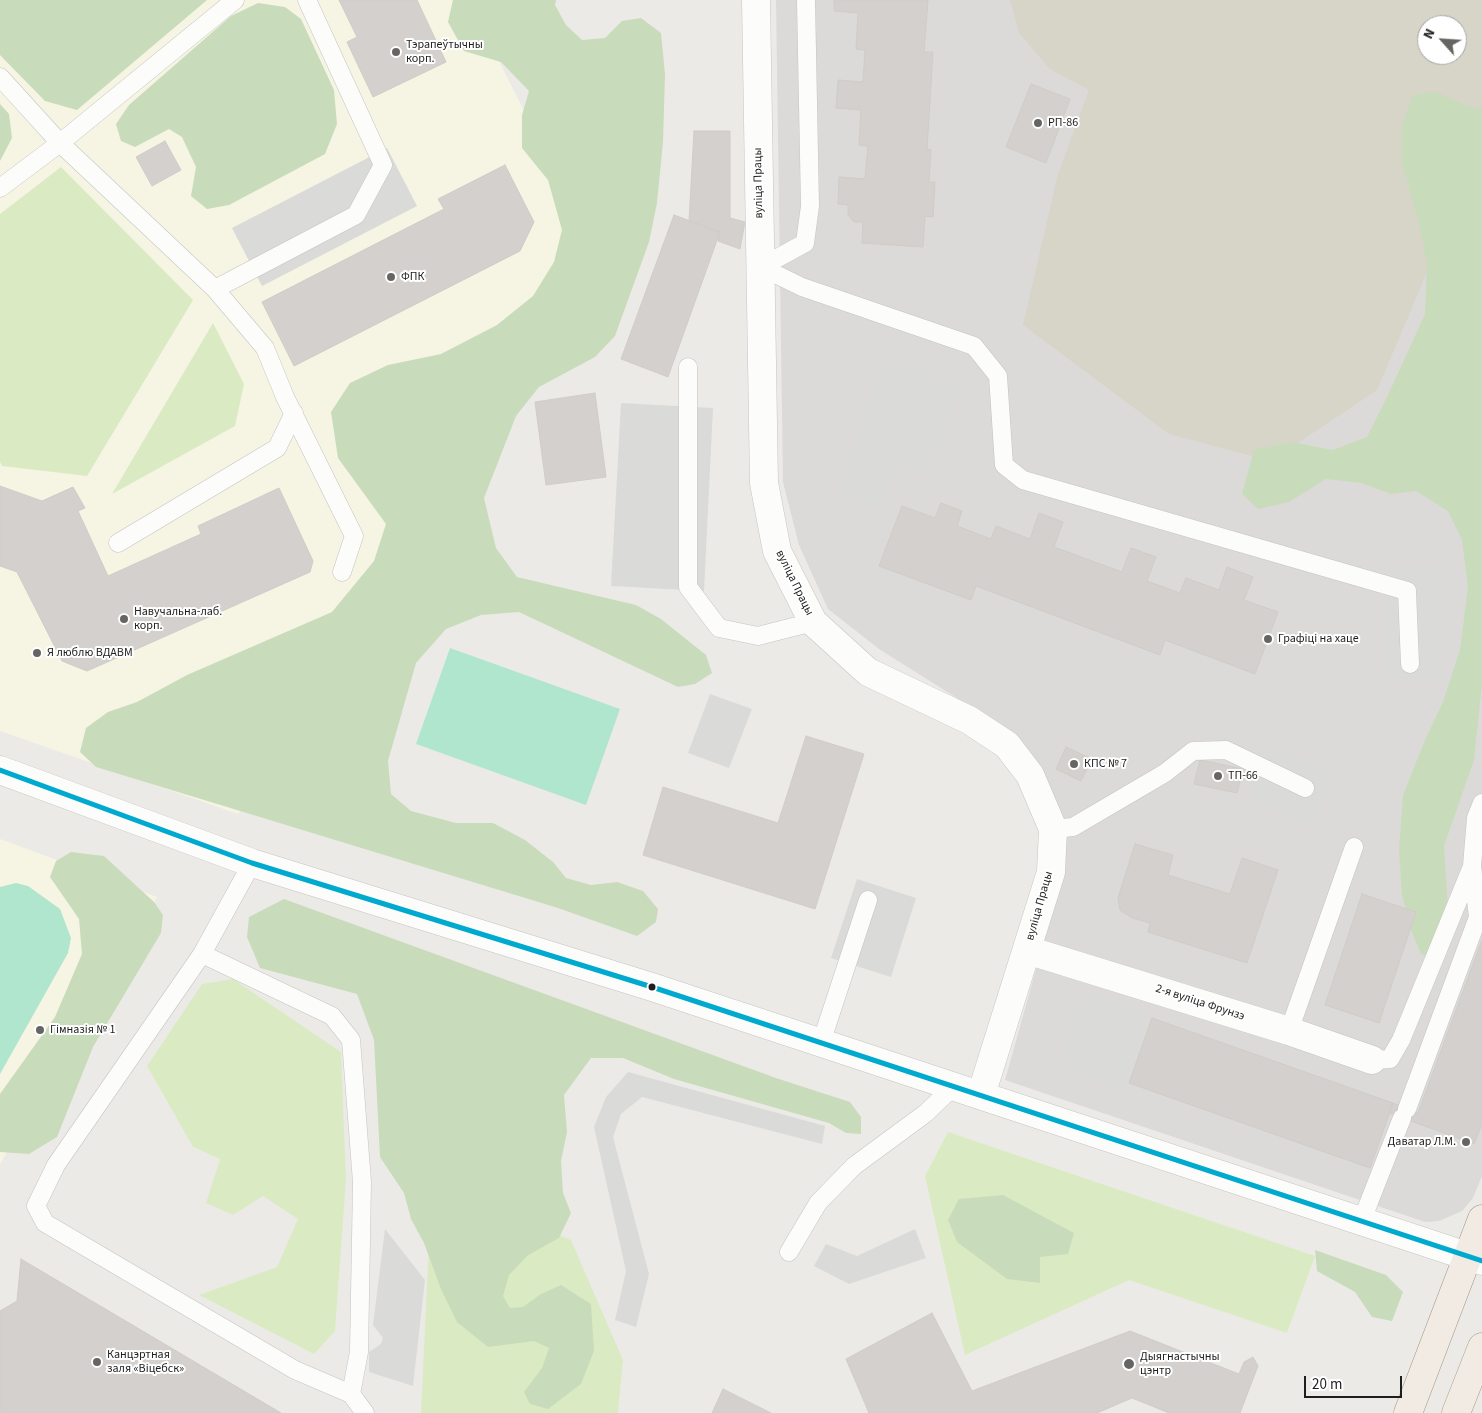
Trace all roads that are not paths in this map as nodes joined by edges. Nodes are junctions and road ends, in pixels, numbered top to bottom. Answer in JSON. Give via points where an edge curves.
{"nodes":[{"id":1,"x":235,"y":0,"type":"edge"},
{"id":2,"x":307,"y":0,"type":"edge"},
{"id":3,"x":756,"y":0,"type":"edge"},
{"id":4,"x":806,"y":0,"type":"edge"},
{"id":5,"x":0,"y":77,"type":"edge"},
{"id":6,"x":60,"y":143,"type":"junction"},
{"id":7,"x":0,"y":188,"type":"edge"},
{"id":8,"x":760,"y":267,"type":"junction"},
{"id":9,"x":215,"y":289,"type":"junction"},
{"id":10,"x":688,"y":368,"type":"dead end"},
{"id":11,"x":294,"y":413,"type":"junction"},
{"id":12,"x":118,"y":543,"type":"dead end"},
{"id":13,"x":342,"y":572,"type":"dead end"},
{"id":14,"x":813,"y":622,"type":"junction"},
{"id":15,"x":1410,"y":664,"type":"dead end"},
{"id":16,"x":0,"y":770,"type":"edge"},
{"id":17,"x":1305,"y":788,"type":"dead end"},
{"id":18,"x":1480,"y":814,"type":"edge"},
{"id":19,"x":1052,"y":829,"type":"junction"},
{"id":20,"x":1354,"y":848,"type":"dead end"},
{"id":21,"x":252,"y":863,"type":"junction"},
{"id":22,"x":1472,"y":866,"type":"junction"},
{"id":23,"x":868,"y":900,"type":"dead end"},
{"id":24,"x":1027,"y":950,"type":"junction"},
{"id":25,"x":202,"y":954,"type":"junction"},
{"id":26,"x":1289,"y":1031,"type":"junction"},
{"id":27,"x":822,"y":1043,"type":"junction"},
{"id":28,"x":1372,"y":1060,"type":"joint"},
{"id":29,"x":954,"y":1086,"type":"junction"},
{"id":30,"x":982,"y":1095,"type":"junction"},
{"id":31,"x":1482,"y":1219,"type":"edge"},
{"id":32,"x":1362,"y":1220,"type":"junction"},
{"id":33,"x":789,"y":1252,"type":"dead end"},
{"id":34,"x":1475,"y":1259,"type":"edge"},
{"id":35,"x":1482,"y":1347,"type":"edge"},
{"id":36,"x":351,"y":1394,"type":"junction"},
{"id":37,"x":1462,"y":1411,"type":"edge"},
{"id":38,"x":365,"y":1413,"type":"edge"},
{"id":39,"x":1408,"y":1413,"type":"edge"}],
"edges":[{"from":1,"to":6,"type":"lane"},
{"from":2,"to":9,"type":"lane","via":[[383,165],[356,215]]},
{"from":3,"to":8,"type":"street","name":"вуліца Працы"},
{"from":4,"to":8,"type":"lane","via":[[810,206],[804,243]]},
{"from":5,"to":6,"type":"lane"},
{"from":6,"to":7,"type":"lane"},
{"from":6,"to":9,"type":"lane"},
{"from":8,"to":14,"type":"street","name":"вуліца Працы","via":[[764,483],[777,551]]},
{"from":8,"to":15,"type":"lane","via":[[802,287],[974,346],[998,376],[1004,465],[1023,480],[1407,591]]},
{"from":9,"to":11,"type":"lane","via":[[265,348]]},
{"from":10,"to":14,"type":"lane","via":[[688,587],[719,628],[758,636]]},
{"from":11,"to":12,"type":"lane","via":[[277,448]]},
{"from":11,"to":13,"type":"lane","via":[[354,536]]},
{"from":14,"to":19,"type":"street","name":"вуліца Працы","via":[[868,672],[969,720],[1007,745],[1030,775]]},
{"from":16,"to":21,"type":"street"},
{"from":17,"to":19,"type":"lane","via":[[1226,750],[1193,751],[1165,773],[1072,827]]},
{"from":18,"to":22,"type":"lane"},
{"from":19,"to":24,"type":"street","name":"вуліца Працы","via":[[1051,872]]},
{"from":20,"to":26,"type":"lane"},
{"from":21,"to":25,"type":"lane"},
{"from":21,"to":27,"type":"street"},
{"from":22,"to":28,"type":"lane","via":[[1401,1040],[1390,1059]]},
{"from":22,"to":32,"type":"lane","via":[[1478,918]]},
{"from":23,"to":27,"type":"lane"},
{"from":24,"to":26,"type":"street","name":"2-я вуліца Фрунзэ"},
{"from":24,"to":30,"type":"street","name":"вуліца Працы"},
{"from":25,"to":36,"type":"lane","via":[[332,1016],[351,1040],[362,1182],[359,1352]]},
{"from":25,"to":36,"type":"lane","via":[[56,1165],[36,1206],[45,1223],[295,1370]]},
{"from":26,"to":28,"type":"street","name":"2-я вуліца Фрунзэ"},
{"from":27,"to":29,"type":"street"},
{"from":29,"to":30,"type":"street"},
{"from":29,"to":33,"type":"lane","via":[[926,1113],[848,1172],[818,1203]]},
{"from":30,"to":32,"type":"street"},
{"from":31,"to":34,"type":"main road"},
{"from":32,"to":34,"type":"street"},
{"from":34,"to":39,"type":"main road"},
{"from":35,"to":37,"type":"main road"},
{"from":36,"to":38,"type":"lane"}]}
